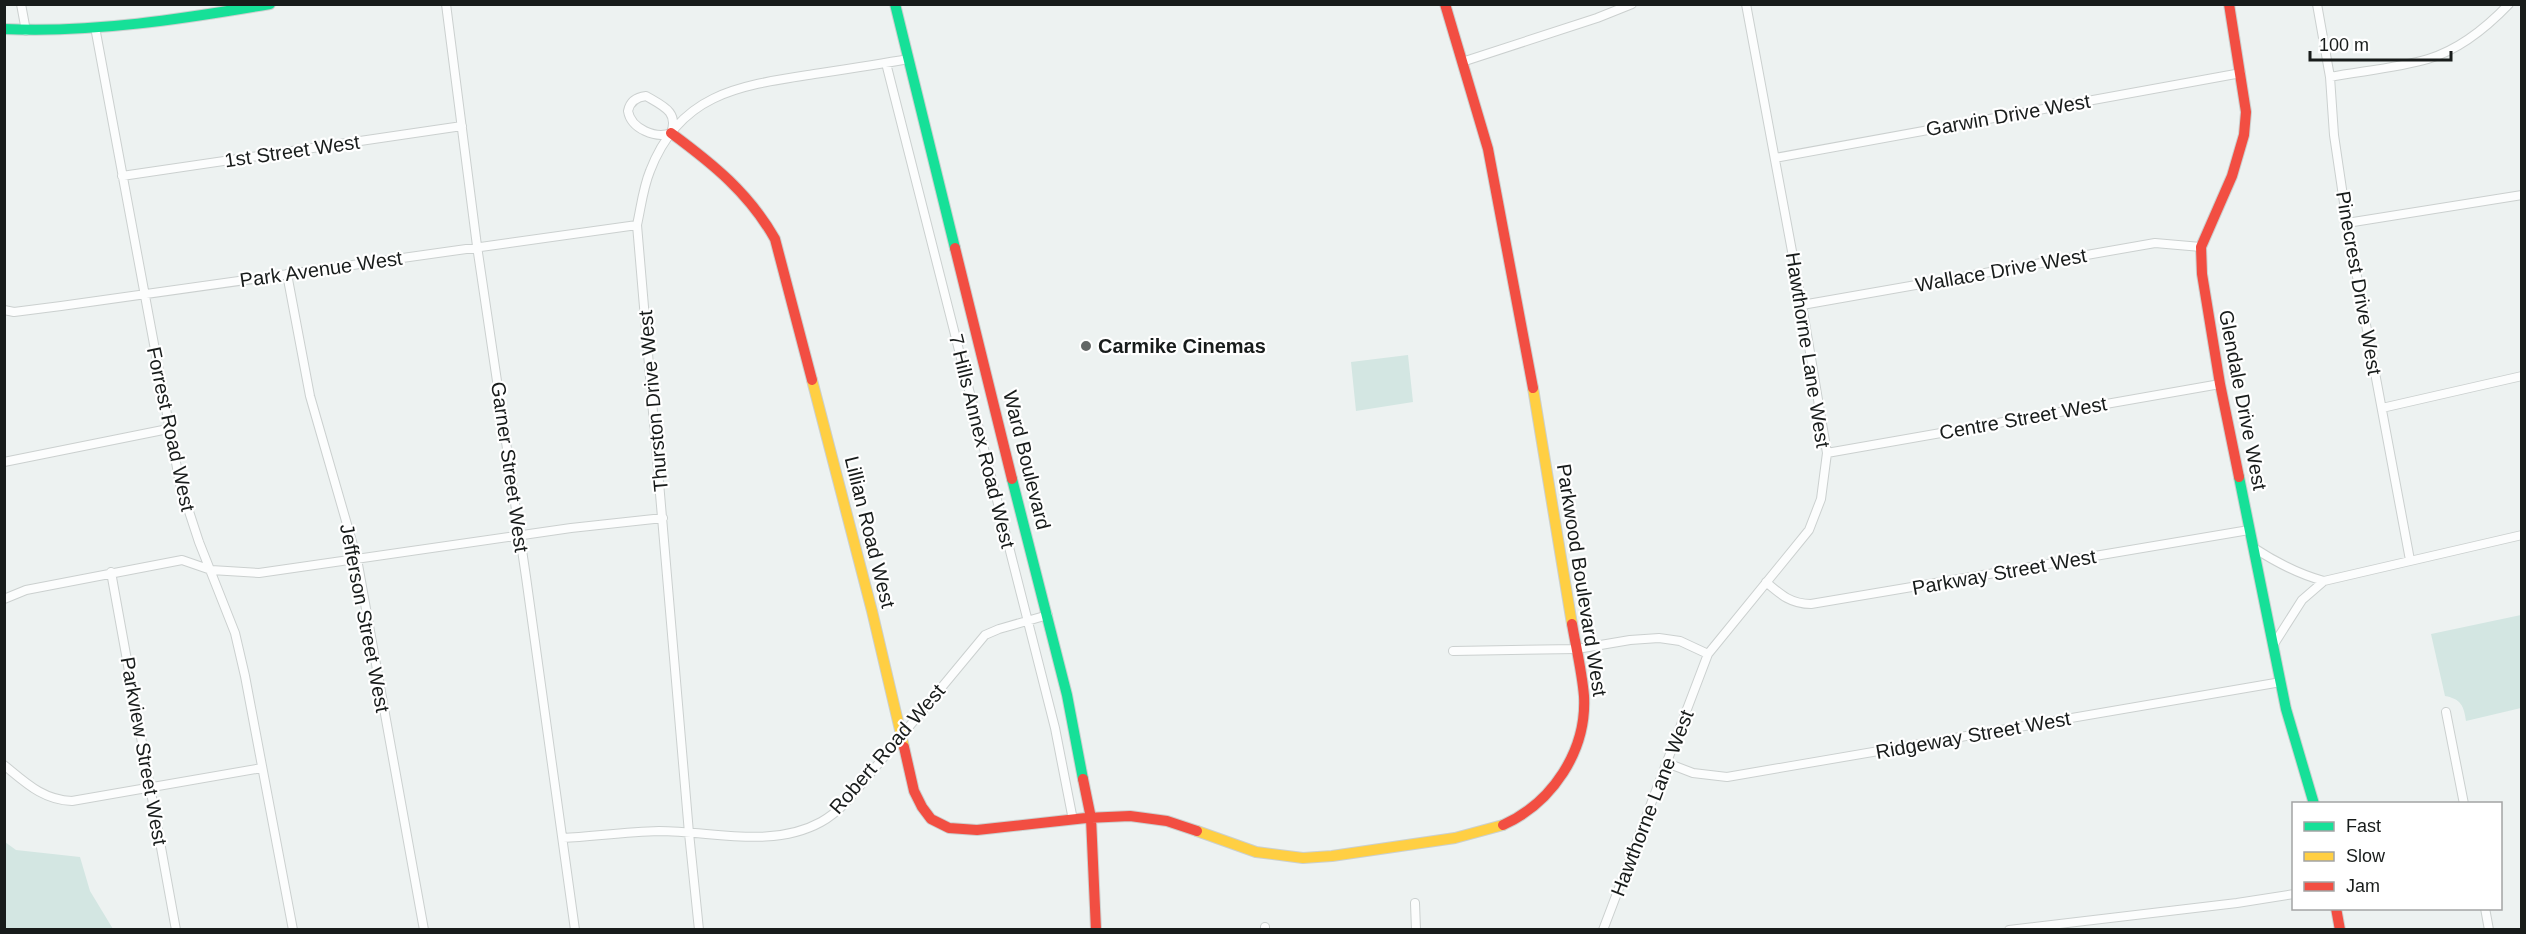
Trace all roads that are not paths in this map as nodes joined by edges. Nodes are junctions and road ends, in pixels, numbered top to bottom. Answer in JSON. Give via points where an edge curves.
{"nodes":[{"id":1,"x":21,"y":4,"type":"edge"},
{"id":2,"x":270,"y":4,"type":"edge"},
{"id":3,"x":446,"y":4,"type":"edge"},
{"id":4,"x":895,"y":4,"type":"edge"},
{"id":5,"x":1445,"y":4,"type":"edge"},
{"id":6,"x":1632,"y":4,"type":"edge"},
{"id":7,"x":1746,"y":4,"type":"edge"},
{"id":8,"x":2229,"y":4,"type":"edge"},
{"id":9,"x":2317,"y":4,"type":"edge"},
{"id":10,"x":2509,"y":4,"type":"edge"},
{"id":11,"x":95,"y":27,"type":"junction"},
{"id":12,"x":4,"y":29,"type":"edge"},
{"id":13,"x":26,"y":31,"type":"junction"},
{"id":14,"x":908,"y":59,"type":"junction"},
{"id":15,"x":1462,"y":62,"type":"junction"},
{"id":16,"x":886,"y":63,"type":"junction"},
{"id":17,"x":2241,"y":73,"type":"junction"},
{"id":18,"x":2330,"y":77,"type":"junction"},
{"id":19,"x":462,"y":126,"type":"junction"},
{"id":20,"x":671,"y":133,"type":"junction"},
{"id":21,"x":1775,"y":158,"type":"junction"},
{"id":22,"x":122,"y":176,"type":"junction"},
{"id":23,"x":2522,"y":195,"type":"edge"},
{"id":24,"x":2347,"y":223,"type":"junction"},
{"id":25,"x":637,"y":225,"type":"junction"},
{"id":26,"x":477,"y":246,"type":"junction"},
{"id":27,"x":2201,"y":247,"type":"junction"},
{"id":28,"x":287,"y":274,"type":"junction"},
{"id":29,"x":144,"y":294,"type":"junction"},
{"id":30,"x":1802,"y":305,"type":"junction"},
{"id":31,"x":4,"y":310,"type":"edge"},
{"id":32,"x":2522,"y":376,"type":"edge"},
{"id":33,"x":2220,"y":384,"type":"junction"},
{"id":34,"x":2382,"y":408,"type":"junction"},
{"id":35,"x":168,"y":429,"type":"junction"},
{"id":36,"x":1827,"y":453,"type":"junction"},
{"id":37,"x":4,"y":462,"type":"edge"},
{"id":38,"x":663,"y":518,"type":"junction"},
{"id":39,"x":2249,"y":530,"type":"junction"},
{"id":40,"x":520,"y":535,"type":"junction"},
{"id":41,"x":2522,"y":535,"type":"edge"},
{"id":42,"x":2254,"y":548,"type":"junction"},
{"id":43,"x":357,"y":559,"type":"junction"},
{"id":44,"x":2410,"y":560,"type":"junction"},
{"id":45,"x":211,"y":570,"type":"junction"},
{"id":46,"x":111,"y":572,"type":"junction"},
{"id":47,"x":2324,"y":581,"type":"junction"},
{"id":48,"x":1766,"y":582,"type":"junction"},
{"id":49,"x":4,"y":599,"type":"edge"},
{"id":50,"x":1048,"y":615,"type":"junction"},
{"id":51,"x":1028,"y":621,"type":"junction"},
{"id":52,"x":2274,"y":644,"type":"junction"},
{"id":53,"x":1577,"y":649,"type":"junction"},
{"id":54,"x":1454,"y":651,"type":"dead end"},
{"id":55,"x":1708,"y":654,"type":"junction"},
{"id":56,"x":2281,"y":682,"type":"junction"},
{"id":57,"x":2446,"y":712,"type":"dead end"},
{"id":58,"x":901,"y":737,"type":"junction"},
{"id":59,"x":1667,"y":763,"type":"junction"},
{"id":60,"x":4,"y":765,"type":"edge"},
{"id":61,"x":262,"y":768,"type":"junction"},
{"id":62,"x":151,"y":789,"type":"junction"},
{"id":63,"x":2314,"y":802,"type":"edge"},
{"id":64,"x":2464,"y":802,"type":"edge"},
{"id":65,"x":1090,"y":818,"type":"junction"},
{"id":66,"x":1073,"y":820,"type":"junction"},
{"id":67,"x":689,"y":833,"type":"junction"},
{"id":68,"x":563,"y":838,"type":"junction"},
{"id":69,"x":2292,"y":894,"type":"edge"},
{"id":70,"x":1415,"y":903,"type":"dead end"},
{"id":71,"x":2336,"y":910,"type":"edge"},
{"id":72,"x":2485,"y":910,"type":"edge"},
{"id":73,"x":176,"y":930,"type":"edge"},
{"id":74,"x":293,"y":930,"type":"edge"},
{"id":75,"x":424,"y":930,"type":"edge"},
{"id":76,"x":575,"y":930,"type":"edge"},
{"id":77,"x":699,"y":930,"type":"edge"},
{"id":78,"x":1096,"y":930,"type":"edge"},
{"id":79,"x":1416,"y":930,"type":"edge"},
{"id":80,"x":1604,"y":930,"type":"edge"},
{"id":81,"x":2009,"y":930,"type":"edge"},
{"id":82,"x":2340,"y":930,"type":"edge"},
{"id":83,"x":2489,"y":930,"type":"edge"}],
"edges":[{"from":1,"to":13,"type":"street"},
{"from":2,"to":11,"type":"street"},
{"from":3,"to":19,"type":"street","name":"Garner Street West"},
{"from":4,"to":14,"type":"street","name":"Ward Boulevard"},
{"from":5,"to":15,"type":"street","name":"Parkwood Boulevard West"},
{"from":6,"to":15,"type":"street"},
{"from":7,"to":21,"type":"street","name":"Hawthorne Lane West"},
{"from":8,"to":17,"type":"street","name":"Glendale Drive West"},
{"from":9,"to":18,"type":"street","name":"Pinecrest Drive West"},
{"from":10,"to":18,"type":"street","via":[[2462,43],[2428,59]]},
{"from":11,"to":13,"type":"street"},
{"from":11,"to":22,"type":"street","name":"Forrest Road West"},
{"from":12,"to":13,"type":"street"},
{"from":14,"to":16,"type":"street","name":"Thurston Drive West"},
{"from":14,"to":50,"type":"street","name":"Ward Boulevard"},
{"from":15,"to":53,"type":"street","name":"Parkwood Boulevard West","via":[[1488,149]]},
{"from":16,"to":20,"type":"street","name":"Thurston Drive West","via":[[738,87],[702,104]]},
{"from":16,"to":51,"type":"street","name":"7 Hills Annex Road West"},
{"from":17,"to":21,"type":"street","name":"Garwin Drive West"},
{"from":17,"to":27,"type":"street","name":"Glendale Drive West","via":[[2246,112],[2244,135],[2232,176]]},
{"from":18,"to":24,"type":"street","name":"Pinecrest Drive West"},
{"from":19,"to":22,"type":"street","name":"1st Street West"},
{"from":19,"to":26,"type":"street","name":"Garner Street West"},
{"from":20,"to":20,"type":"street","via":[[654,135],[635,124],[629,116],[632,102],[646,96],[668,109],[674,118]]},
{"from":20,"to":25,"type":"street","name":"Thurston Drive West","via":[[650,171]]},
{"from":20,"to":58,"type":"street","name":"Lillian Road West","via":[[738,185],[775,239],[872,610]]},
{"from":21,"to":30,"type":"street","name":"Hawthorne Lane West"},
{"from":22,"to":29,"type":"street","name":"Forrest Road West"},
{"from":23,"to":24,"type":"street"},
{"from":24,"to":34,"type":"street","name":"Pinecrest Drive West"},
{"from":25,"to":26,"type":"street","name":"Park Avenue West"},
{"from":25,"to":38,"type":"street","name":"Thurston Drive West"},
{"from":26,"to":28,"type":"street","name":"Park Avenue West"},
{"from":26,"to":40,"type":"street","name":"Garner Street West"},
{"from":27,"to":30,"type":"street","name":"Wallace Drive West","via":[[2155,243]]},
{"from":27,"to":33,"type":"street","name":"Glendale Drive West","via":[[2206,309]]},
{"from":28,"to":29,"type":"street","name":"Park Avenue West"},
{"from":28,"to":43,"type":"street","name":"Jefferson Street West","via":[[310,396]]},
{"from":29,"to":31,"type":"street","name":"Park Avenue West","via":[[26,311]]},
{"from":29,"to":35,"type":"street","name":"Forrest Road West"},
{"from":30,"to":36,"type":"street","name":"Hawthorne Lane West"},
{"from":32,"to":34,"type":"street"},
{"from":33,"to":36,"type":"street","name":"Centre Street West"},
{"from":33,"to":39,"type":"street","name":"Glendale Drive West"},
{"from":34,"to":44,"type":"street","name":"Pinecrest Drive West"},
{"from":35,"to":37,"type":"street"},
{"from":35,"to":45,"type":"street","name":"Forrest Road West","via":[[183,495]]},
{"from":36,"to":48,"type":"street","name":"Hawthorne Lane West","via":[[1821,499],[1809,530]]},
{"from":38,"to":40,"type":"street"},
{"from":38,"to":67,"type":"street","name":"Thurston Drive West"},
{"from":39,"to":42,"type":"street","name":"Glendale Drive West"},
{"from":39,"to":48,"type":"street","name":"Parkway Street West","via":[[1811,604],[1788,600]]},
{"from":40,"to":43,"type":"street"},
{"from":40,"to":68,"type":"street","name":"Garner Street West"},
{"from":41,"to":44,"type":"street"},
{"from":42,"to":47,"type":"street","via":[[2294,571]]},
{"from":42,"to":52,"type":"street","name":"Glendale Drive West"},
{"from":43,"to":45,"type":"street","via":[[258,573]]},
{"from":43,"to":75,"type":"street","name":"Jefferson Street West"},
{"from":44,"to":47,"type":"street"},
{"from":45,"to":46,"type":"street","via":[[182,560]]},
{"from":45,"to":61,"type":"street","name":"Forrest Road West","via":[[235,633]]},
{"from":46,"to":49,"type":"street","via":[[26,590]]},
{"from":46,"to":62,"type":"street","name":"Parkview Street West"},
{"from":47,"to":52,"type":"street","via":[[2302,600]]},
{"from":48,"to":55,"type":"street","name":"Hawthorne Lane West"},
{"from":50,"to":51,"type":"street","name":"Robert Road West"},
{"from":50,"to":65,"type":"street","name":"Ward Boulevard"},
{"from":51,"to":58,"type":"street","name":"Robert Road West","via":[[985,635]]},
{"from":51,"to":66,"type":"street","name":"7 Hills Annex Road West"},
{"from":52,"to":56,"type":"street","name":"Glendale Drive West"},
{"from":53,"to":54,"type":"street"},
{"from":53,"to":55,"type":"street","via":[[1659,638],[1680,641]]},
{"from":53,"to":65,"type":"street","name":"Parkwood Boulevard West","via":[[1584,716],[1574,756],[1540,801],[1510,822],[1492,829],[1324,857],[1286,857],[1264,854],[1150,817]]},
{"from":55,"to":59,"type":"street","name":"Hawthorne Lane West"},
{"from":56,"to":59,"type":"street","name":"Ridgeway Street West","via":[[1728,777],[1693,773]]},
{"from":56,"to":63,"type":"street","name":"Glendale Drive West"},
{"from":57,"to":64,"type":"street"},
{"from":58,"to":66,"type":"street","name":"Lillian Road West","via":[[914,791],[926,814],[941,825],[970,830]]},
{"from":58,"to":67,"type":"street","name":"Robert Road West","via":[[845,803],[821,822],[793,834],[760,838]]},
{"from":59,"to":80,"type":"street","name":"Hawthorne Lane West"},
{"from":60,"to":62,"type":"street","via":[[37,792],[63,801]]},
{"from":61,"to":62,"type":"street"},
{"from":61,"to":74,"type":"street","name":"Forrest Road West"},
{"from":62,"to":73,"type":"street","name":"Parkview Street West"},
{"from":65,"to":66,"type":"street","name":"Lillian Road West"},
{"from":65,"to":78,"type":"street","name":"Ward Boulevard"},
{"from":67,"to":68,"type":"street","name":"Robert Road West","via":[[658,831]]},
{"from":67,"to":77,"type":"street","name":"Thurston Drive West"},
{"from":68,"to":76,"type":"street","name":"Garner Street West"},
{"from":69,"to":81,"type":"street"},
{"from":70,"to":79,"type":"street"},
{"from":71,"to":82,"type":"street"},
{"from":72,"to":83,"type":"street"}]}
